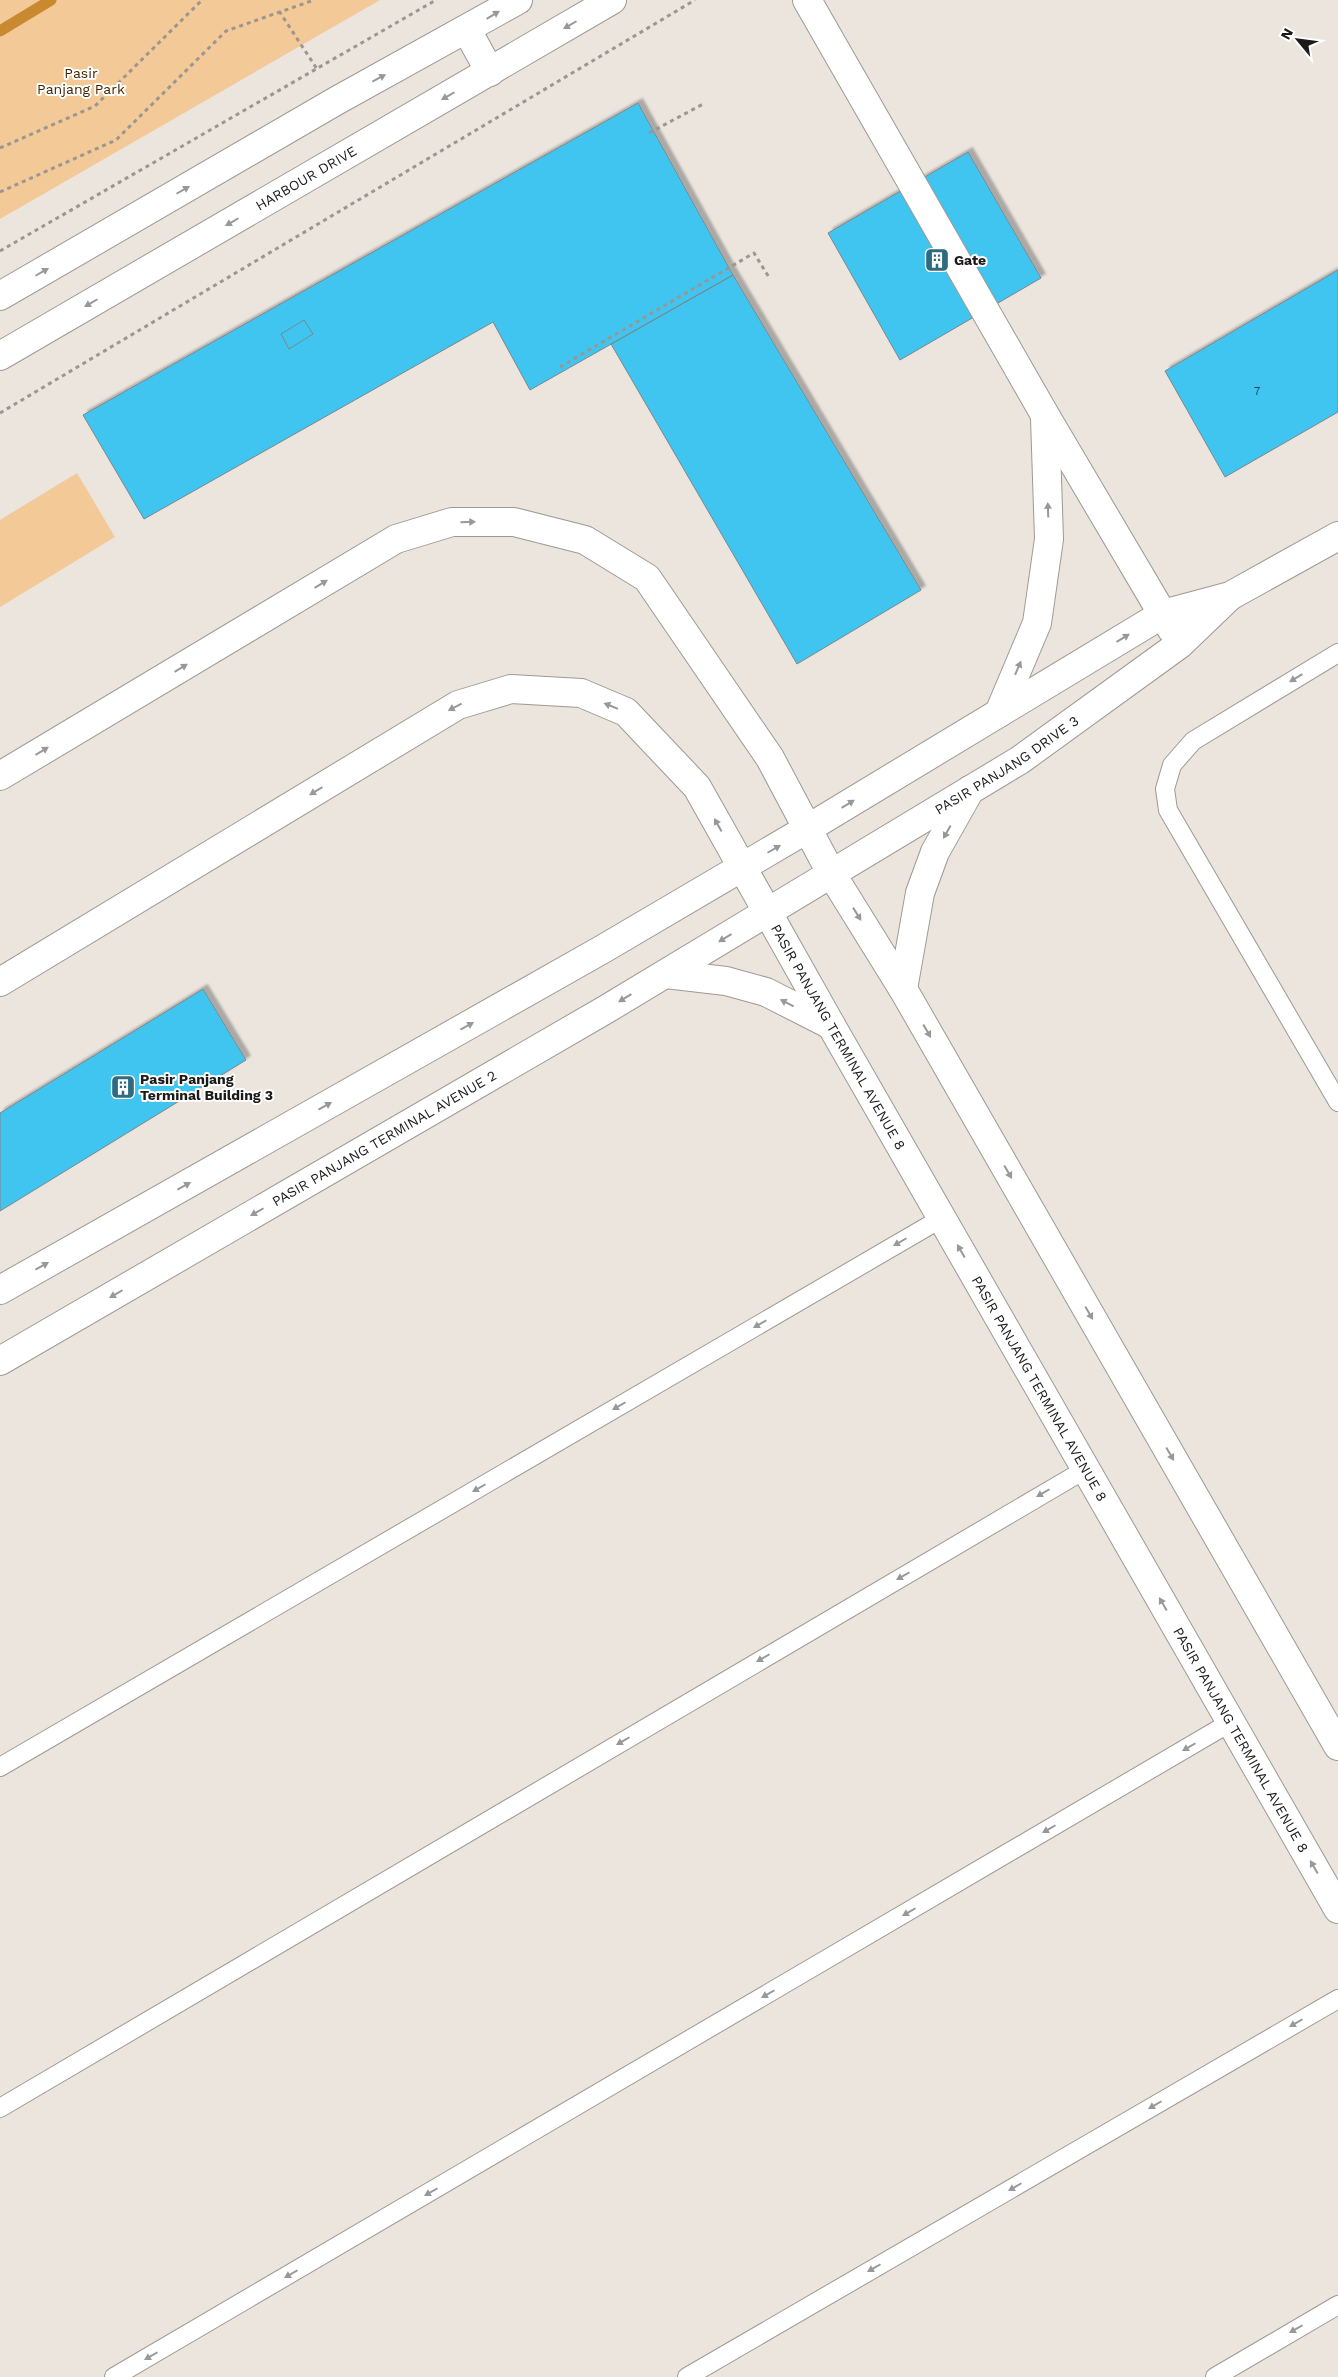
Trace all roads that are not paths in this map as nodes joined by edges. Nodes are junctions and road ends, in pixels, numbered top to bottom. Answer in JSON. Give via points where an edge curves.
{"nodes":[{"id":1,"x":518,"y":0,"type":"edge"},
{"id":2,"x":612,"y":0,"type":"edge"},
{"id":3,"x":807,"y":0,"type":"edge"},
{"id":4,"x":468,"y":30,"type":"junction"},
{"id":5,"x":490,"y":72,"type":"junction"},
{"id":6,"x":0,"y":296,"type":"edge"},
{"id":7,"x":0,"y":356,"type":"edge"},
{"id":8,"x":1045,"y":415,"type":"junction"},
{"id":9,"x":1338,"y":536,"type":"edge"},
{"id":10,"x":1230,"y":596,"type":"junction"},
{"id":11,"x":1163,"y":614,"type":"junction"},
{"id":12,"x":1180,"y":644,"type":"junction"},
{"id":13,"x":1338,"y":653,"type":"edge"},
{"id":14,"x":999,"y":713,"type":"junction"},
{"id":15,"x":0,"y":776,"type":"edge"},
{"id":16,"x":971,"y":789,"type":"junction"},
{"id":17,"x":807,"y":829,"type":"junction"},
{"id":18,"x":742,"y":868,"type":"junction"},
{"id":19,"x":831,"y":873,"type":"junction"},
{"id":20,"x":767,"y":913,"type":"junction"},
{"id":21,"x":666,"y":974,"type":"junction"},
{"id":22,"x":0,"y":982,"type":"edge"},
{"id":23,"x":903,"y":988,"type":"junction"},
{"id":24,"x":831,"y":1025,"type":"junction"},
{"id":25,"x":1338,"y":1102,"type":"edge"},
{"id":26,"x":942,"y":1218,"type":"junction"},
{"id":27,"x":0,"y":1290,"type":"edge"},
{"id":28,"x":0,"y":1361,"type":"edge"},
{"id":29,"x":1086,"y":1468,"type":"junction"},
{"id":30,"x":1231,"y":1722,"type":"junction"},
{"id":31,"x":1338,"y":1746,"type":"edge"},
{"id":32,"x":0,"y":1767,"type":"edge"},
{"id":33,"x":1338,"y":1909,"type":"edge"},
{"id":34,"x":1338,"y":1999,"type":"edge"},
{"id":35,"x":0,"y":2108,"type":"edge"},
{"id":36,"x":1338,"y":2305,"type":"edge"},
{"id":37,"x":114,"y":2377,"type":"edge"},
{"id":38,"x":687,"y":2377,"type":"edge"},
{"id":39,"x":1215,"y":2377,"type":"edge"}],
"edges":[{"from":4,"to":1,"type":"street","one_way":true},
{"from":2,"to":5,"type":"street","name":"HARBOUR DRIVE","one_way":true},
{"from":3,"to":8,"type":"street"},
{"from":4,"to":5,"type":"street"},
{"from":6,"to":4,"type":"street","one_way":true,"via":[[336,101]]},
{"from":5,"to":7,"type":"street","name":"HARBOUR DRIVE","one_way":true},
{"from":8,"to":11,"type":"street"},
{"from":14,"to":8,"type":"street","one_way":true,"via":[[1037,623],[1049,539]]},
{"from":9,"to":10,"type":"street","name":"PASIR PANJANG DRIVE 3"},
{"from":10,"to":11,"type":"street","name":"PASIR PANJANG DRIVE 3"},
{"from":10,"to":12,"type":"street","name":"PASIR PANJANG DRIVE 3"},
{"from":11,"to":12,"type":"street"},
{"from":14,"to":11,"type":"street","name":"PASIR PANJANG DRIVE 3","one_way":true},
{"from":12,"to":16,"type":"street","name":"PASIR PANJANG DRIVE 3","via":[[1020,760]]},
{"from":13,"to":25,"type":"lane","one_way":true,"via":[[1193,741],[1172,765],[1165,789],[1168,810]]},
{"from":17,"to":14,"type":"street","name":"PASIR PANJANG DRIVE 3","one_way":true},
{"from":15,"to":17,"type":"street","one_way":true,"via":[[396,539],[452,522],[514,522],[585,540],[648,578],[770,758]]},
{"from":16,"to":19,"type":"street","name":"PASIR PANJANG DRIVE 3"},
{"from":16,"to":23,"type":"street","one_way":true,"via":[[935,852],[920,893]]},
{"from":18,"to":17,"type":"street","name":"PASIR PANJANG DRIVE 3","one_way":true},
{"from":17,"to":19,"type":"street"},
{"from":18,"to":20,"type":"street","name":"PASIR PANJANG TERMINAL AVENUE 8"},
{"from":18,"to":22,"type":"street","name":"PASIR PANJANG TERMINAL AVENUE 8","one_way":true,"via":[[697,787],[626,712],[581,693],[511,688],[458,705]]},
{"from":27,"to":18,"type":"street","one_way":true},
{"from":19,"to":20,"type":"street","name":"PASIR PANJANG DRIVE 3"},
{"from":19,"to":23,"type":"street","one_way":true},
{"from":20,"to":21,"type":"street","name":"PASIR PANJANG TERMINAL AVENUE 2","one_way":true},
{"from":20,"to":24,"type":"street","name":"PASIR PANJANG TERMINAL AVENUE 8"},
{"from":24,"to":21,"type":"street","one_way":true,"via":[[766,992],[726,981]]},
{"from":21,"to":28,"type":"street","name":"PASIR PANJANG TERMINAL AVENUE 2","one_way":true},
{"from":23,"to":31,"type":"street","one_way":true},
{"from":24,"to":26,"type":"street","name":"PASIR PANJANG TERMINAL AVENUE 8"},
{"from":29,"to":26,"type":"street","name":"PASIR PANJANG TERMINAL AVENUE 8","one_way":true},
{"from":26,"to":32,"type":"lane","one_way":true},
{"from":30,"to":29,"type":"street","name":"PASIR PANJANG TERMINAL AVENUE 8","one_way":true},
{"from":29,"to":35,"type":"lane","one_way":true},
{"from":33,"to":30,"type":"street","name":"PASIR PANJANG TERMINAL AVENUE 8","one_way":true},
{"from":30,"to":37,"type":"lane","one_way":true},
{"from":34,"to":38,"type":"lane","one_way":true},
{"from":36,"to":39,"type":"lane","one_way":true}]}
